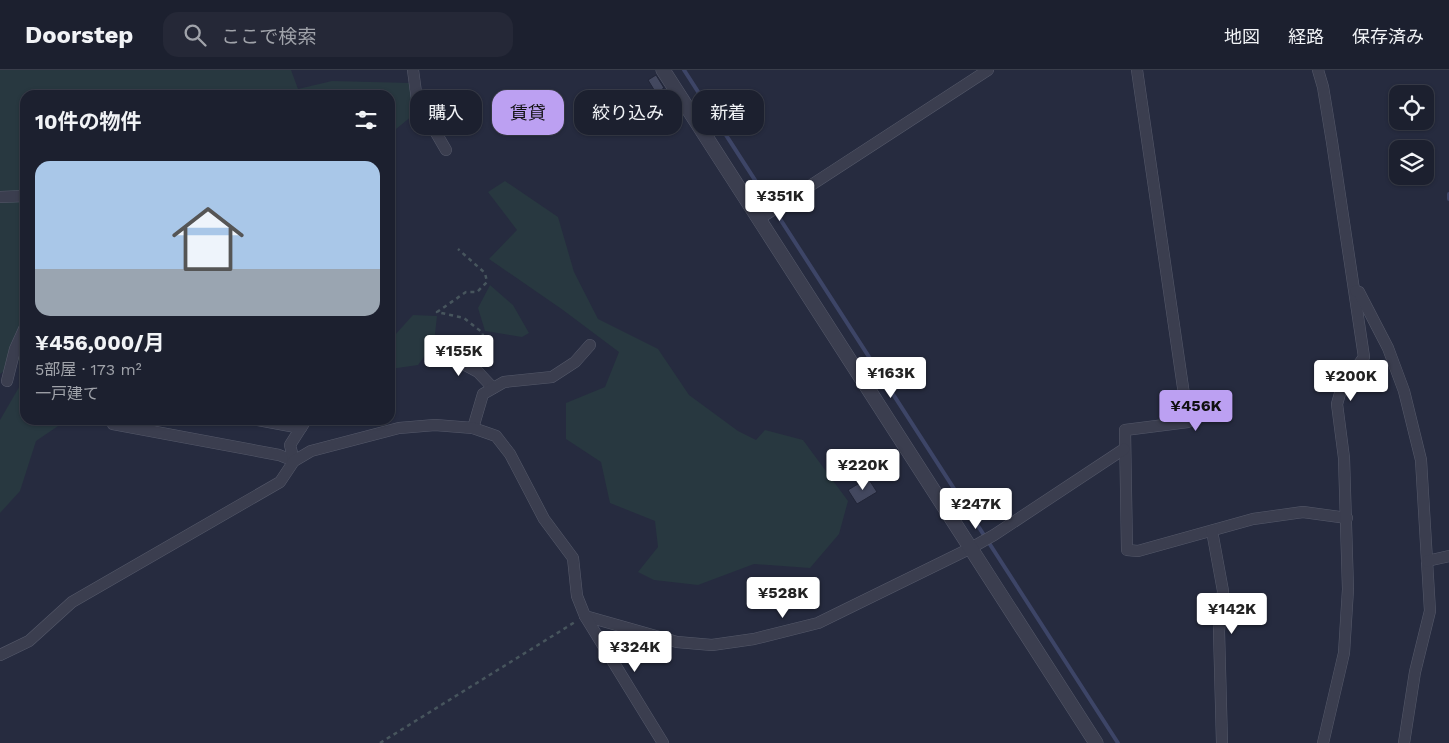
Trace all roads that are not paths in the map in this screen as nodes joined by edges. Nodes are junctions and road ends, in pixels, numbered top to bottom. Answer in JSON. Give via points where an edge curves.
{"nodes":[{"id":1,"x":413,"y":70,"type":"edge"},
{"id":2,"x":663,"y":70,"type":"edge"},
{"id":3,"x":988,"y":70,"type":"edge"},
{"id":4,"x":1137,"y":70,"type":"edge"},
{"id":5,"x":1318,"y":70,"type":"edge"},
{"id":6,"x":446,"y":150,"type":"dead end"},
{"id":7,"x":20,"y":196,"type":"edge"},
{"id":8,"x":0,"y":197,"type":"edge"},
{"id":9,"x":759,"y":220,"type":"junction"},
{"id":10,"x":1354,"y":291,"type":"junction"},
{"id":11,"x":20,"y":338,"type":"edge"},
{"id":12,"x":590,"y":345,"type":"dead end"},
{"id":13,"x":437,"y":350,"type":"road end"},
{"id":14,"x":7,"y":381,"type":"dead end"},
{"id":15,"x":493,"y":388,"type":"junction"},
{"id":16,"x":118,"y":425,"type":"edge"},
{"id":17,"x":303,"y":425,"type":"edge"},
{"id":18,"x":474,"y":428,"type":"junction"},
{"id":19,"x":1124,"y":449,"type":"junction"},
{"id":20,"x":294,"y":462,"type":"junction"},
{"id":21,"x":1347,"y":518,"type":"junction"},
{"id":22,"x":1212,"y":531,"type":"junction"},
{"id":23,"x":970,"y":548,"type":"junction"},
{"id":24,"x":1449,"y":556,"type":"edge"},
{"id":25,"x":1427,"y":560,"type":"junction"},
{"id":26,"x":585,"y":616,"type":"junction"},
{"id":27,"x":0,"y":655,"type":"edge"},
{"id":28,"x":663,"y":743,"type":"edge"},
{"id":29,"x":1096,"y":743,"type":"edge"},
{"id":30,"x":1222,"y":743,"type":"edge"},
{"id":31,"x":1323,"y":743,"type":"edge"},
{"id":32,"x":1404,"y":743,"type":"edge"}],
"edges":[{"from":1,"to":6,"type":"street","via":[[417,100]]},
{"from":2,"to":9,"type":"street"},
{"from":3,"to":9,"type":"street"},
{"from":4,"to":19,"type":"street","via":[[1188,422],[1125,430]]},
{"from":5,"to":10,"type":"street"},
{"from":7,"to":8,"type":"street"},
{"from":9,"to":23,"type":"street"},
{"from":10,"to":21,"type":"street","via":[[1364,357],[1340,390],[1338,404]]},
{"from":10,"to":25,"type":"street","via":[[1359,292],[1388,348],[1404,391],[1421,460]]},
{"from":11,"to":14,"type":"street"},
{"from":12,"to":15,"type":"street","via":[[576,362],[552,377],[504,382]]},
{"from":13,"to":15,"type":"street","via":[[478,372]]},
{"from":15,"to":18,"type":"street","via":[[483,394]]},
{"from":16,"to":20,"type":"street","via":[[279,455]]},
{"from":17,"to":20,"type":"street","via":[[290,445]]},
{"from":18,"to":20,"type":"street","via":[[435,425],[399,428],[311,451]]},
{"from":18,"to":26,"type":"street","via":[[496,436],[510,454],[544,519],[573,558],[577,596]]},
{"from":19,"to":22,"type":"street","via":[[1127,550],[1138,551]]},
{"from":19,"to":23,"type":"street"},
{"from":20,"to":27,"type":"street","via":[[280,482],[72,602],[29,641]]},
{"from":21,"to":22,"type":"street","via":[[1303,512],[1253,519]]},
{"from":21,"to":31,"type":"street","via":[[1348,589],[1344,653]]},
{"from":22,"to":30,"type":"street","via":[[1223,591],[1219,631]]},
{"from":23,"to":26,"type":"street","via":[[818,623],[754,640],[712,645],[677,642]]},
{"from":23,"to":29,"type":"street"},
{"from":24,"to":25,"type":"street"},
{"from":25,"to":32,"type":"street","via":[[1430,610],[1415,672]]},
{"from":26,"to":28,"type":"street"}]}
